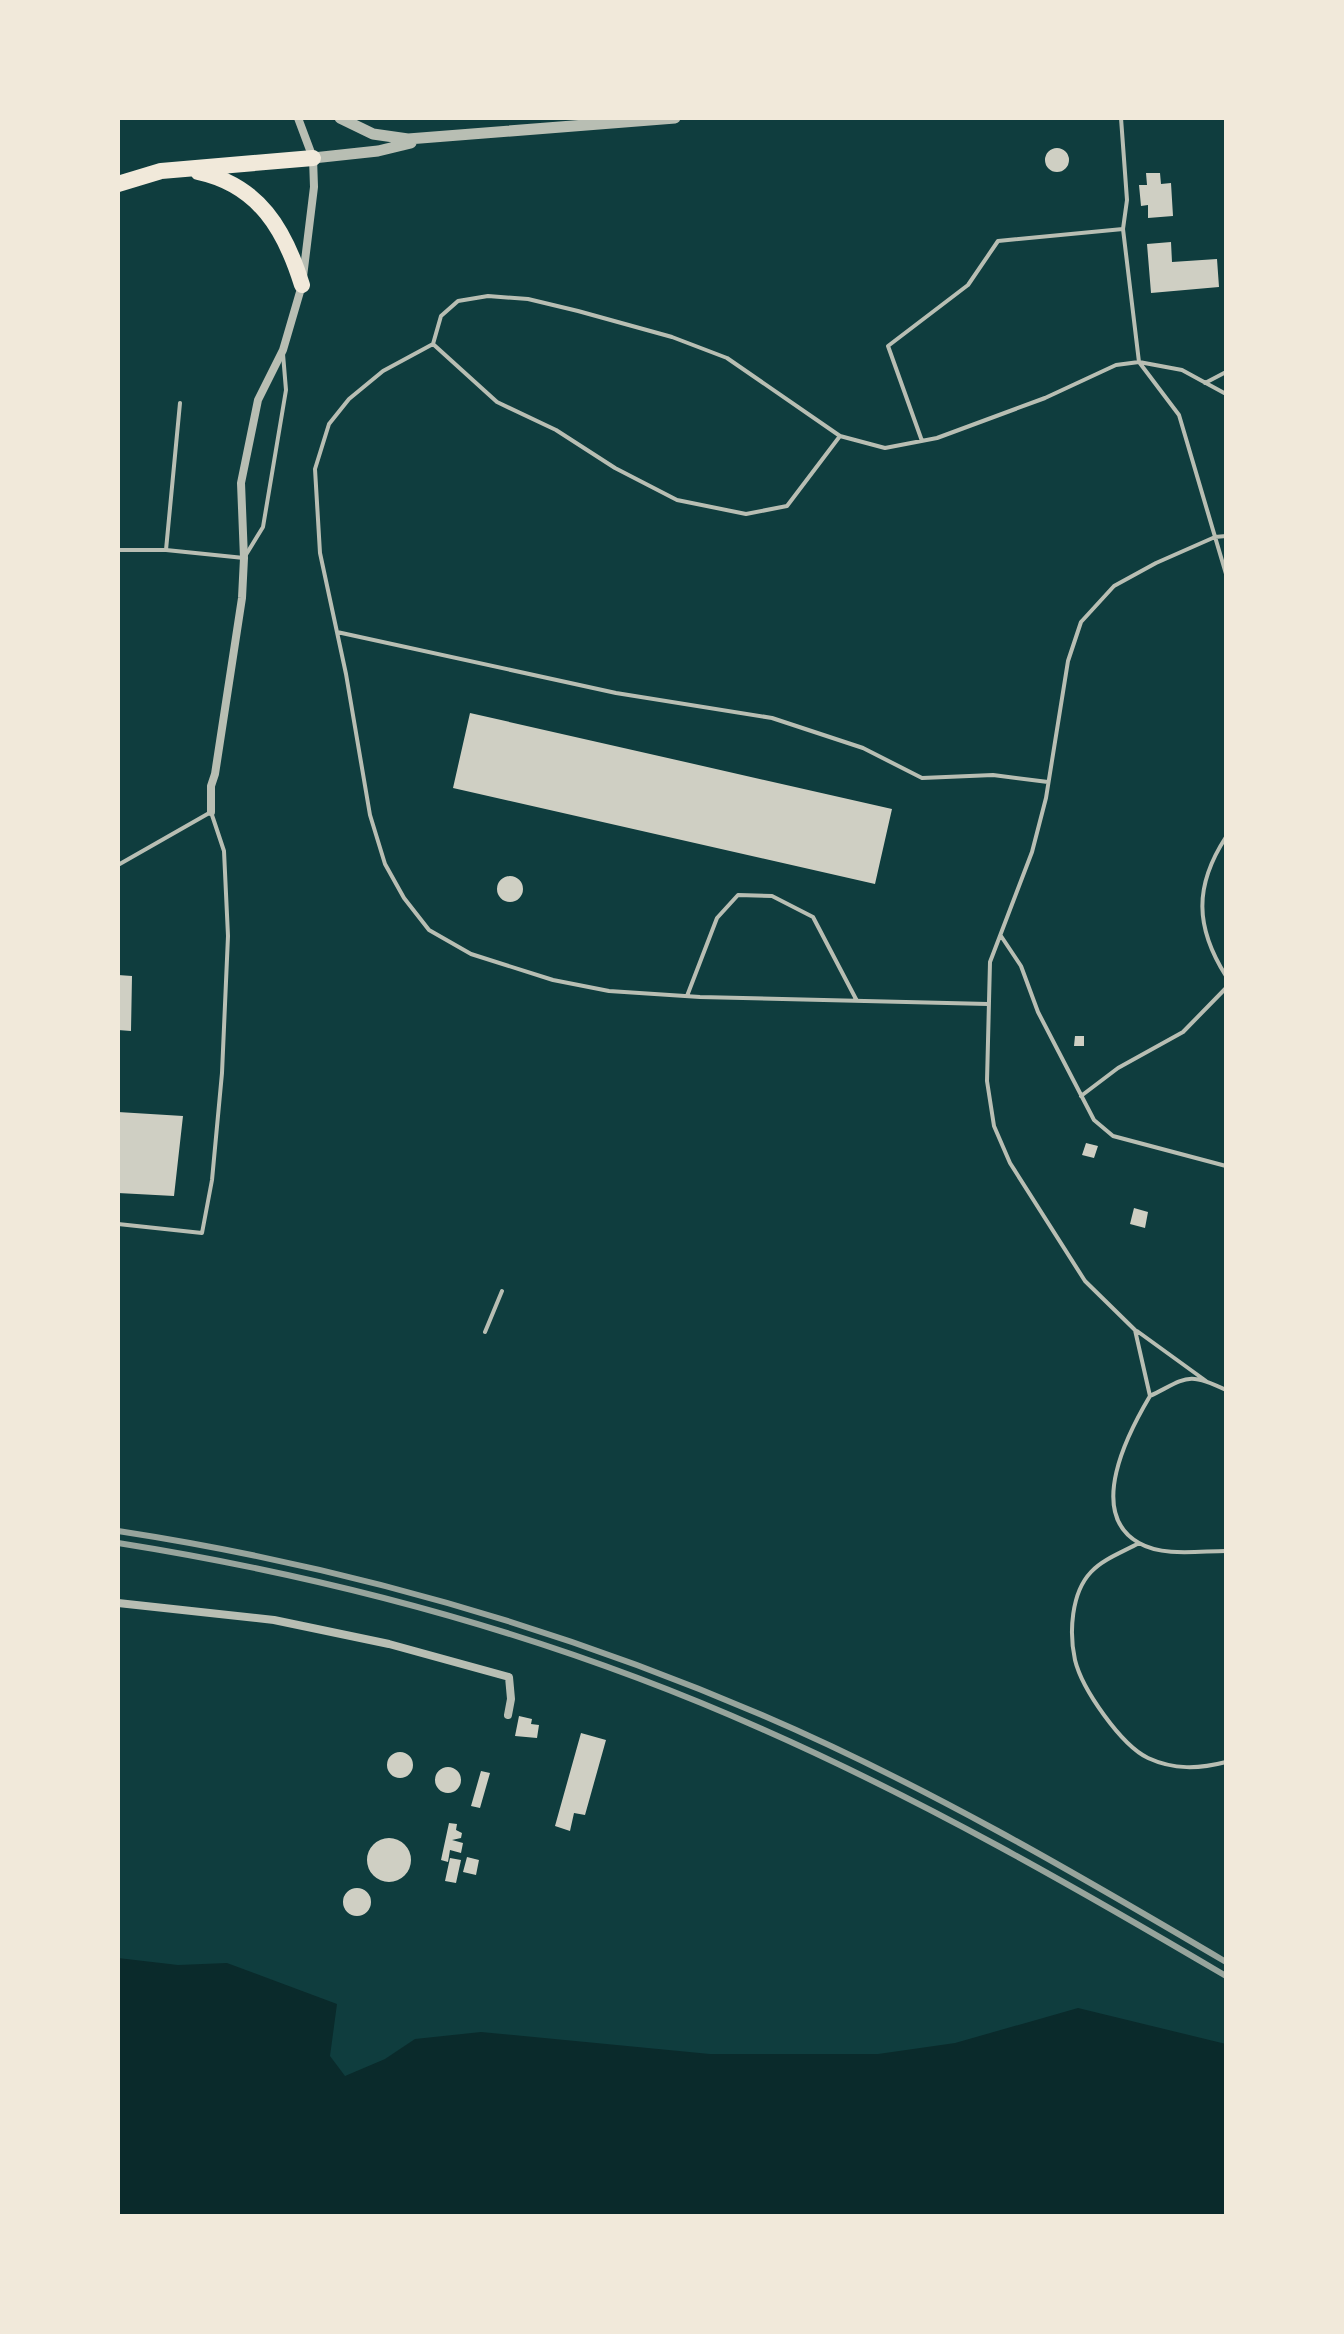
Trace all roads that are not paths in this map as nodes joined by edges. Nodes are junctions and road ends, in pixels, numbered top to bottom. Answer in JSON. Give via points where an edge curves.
{"nodes":[{"id":1,"x":298,"y":118,"type":"edge"},
{"id":2,"x":340,"y":118,"type":"edge"},
{"id":3,"x":675,"y":118,"type":"edge"},
{"id":4,"x":1121,"y":118,"type":"edge"},
{"id":5,"x":430,"y":139,"type":"junction"},
{"id":6,"x":313,"y":158,"type":"junction"},
{"id":7,"x":177,"y":169,"type":"junction"},
{"id":8,"x":118,"y":184,"type":"edge"},
{"id":9,"x":1123,"y":229,"type":"junction"},
{"id":10,"x":302,"y":285,"type":"junction"},
{"id":11,"x":433,"y":344,"type":"junction"},
{"id":12,"x":283,"y":350,"type":"junction"},
{"id":13,"x":1139,"y":362,"type":"junction"},
{"id":14,"x":1226,"y":372,"type":"edge"},
{"id":15,"x":1205,"y":383,"type":"junction"},
{"id":16,"x":1226,"y":394,"type":"edge"},
{"id":17,"x":180,"y":403,"type":"dead end"},
{"id":18,"x":840,"y":436,"type":"junction"},
{"id":19,"x":922,"y":441,"type":"junction"},
{"id":20,"x":1226,"y":536,"type":"edge"},
{"id":21,"x":1215,"y":537,"type":"junction"},
{"id":22,"x":118,"y":550,"type":"edge"},
{"id":23,"x":166,"y":550,"type":"junction"},
{"id":24,"x":244,"y":558,"type":"junction"},
{"id":25,"x":1226,"y":574,"type":"edge"},
{"id":26,"x":337,"y":632,"type":"junction"},
{"id":27,"x":1048,"y":782,"type":"junction"},
{"id":28,"x":211,"y":812,"type":"junction"},
{"id":29,"x":1226,"y":837,"type":"edge"},
{"id":30,"x":118,"y":865,"type":"edge"},
{"id":31,"x":1001,"y":936,"type":"junction"},
{"id":32,"x":1226,"y":976,"type":"edge"},
{"id":33,"x":1226,"y":988,"type":"edge"},
{"id":34,"x":687,"y":996,"type":"junction"},
{"id":35,"x":857,"y":1001,"type":"junction"},
{"id":36,"x":988,"y":1004,"type":"junction"},
{"id":37,"x":1081,"y":1096,"type":"junction"},
{"id":38,"x":1226,"y":1166,"type":"edge"},
{"id":39,"x":118,"y":1224,"type":"edge"},
{"id":40,"x":502,"y":1291,"type":"dead end"},
{"id":41,"x":1135,"y":1330,"type":"junction"},
{"id":42,"x":485,"y":1332,"type":"dead end"},
{"id":43,"x":1206,"y":1381,"type":"junction"},
{"id":44,"x":1226,"y":1390,"type":"edge"},
{"id":45,"x":1150,"y":1396,"type":"junction"},
{"id":46,"x":1139,"y":1543,"type":"junction"},
{"id":47,"x":1226,"y":1551,"type":"edge"},
{"id":48,"x":118,"y":1603,"type":"edge"},
{"id":49,"x":508,"y":1715,"type":"dead end"},
{"id":50,"x":1226,"y":1762,"type":"edge"}],
"edges":[{"from":1,"to":6,"type":"street"},
{"from":2,"to":5,"type":"street","via":[[373,134]]},
{"from":3,"to":5,"type":"street"},
{"from":4,"to":9,"type":"lane","via":[[1127,200]]},
{"from":5,"to":6,"type":"street"},
{"from":6,"to":7,"type":"highway"},
{"from":6,"to":10,"type":"street"},
{"from":7,"to":8,"type":"highway"},
{"from":7,"to":10,"type":"highway","via":[[229,182],[262,206],[285,239]]},
{"from":9,"to":13,"type":"lane"},
{"from":9,"to":19,"type":"lane","via":[[998,241],[968,285],[888,346]]},
{"from":10,"to":12,"type":"street"},
{"from":11,"to":18,"type":"lane","via":[[441,316],[458,301],[488,296],[528,299],[672,337],[727,358]]},
{"from":11,"to":18,"type":"lane","via":[[497,402],[677,500],[746,514],[787,506]]},
{"from":11,"to":26,"type":"lane","via":[[383,371],[329,424],[315,469],[316,512]]},
{"from":12,"to":24,"type":"lane","via":[[286,390],[263,527]]},
{"from":12,"to":24,"type":"street","via":[[258,400],[241,483]]},
{"from":13,"to":15,"type":"lane","via":[[1182,370]]},
{"from":13,"to":19,"type":"lane","via":[[1116,365],[1045,398]]},
{"from":13,"to":21,"type":"lane","via":[[1179,415]]},
{"from":14,"to":15,"type":"lane"},
{"from":15,"to":16,"type":"lane"},
{"from":17,"to":23,"type":"lane"},
{"from":18,"to":19,"type":"lane","via":[[885,448]]},
{"from":20,"to":21,"type":"lane"},
{"from":21,"to":25,"type":"lane"},
{"from":21,"to":27,"type":"lane","via":[[1114,586],[1081,622],[1068,661]]},
{"from":22,"to":23,"type":"lane"},
{"from":23,"to":24,"type":"lane"},
{"from":24,"to":28,"type":"street"},
{"from":26,"to":27,"type":"lane","via":[[616,693],[772,718],[863,748],[922,778],[993,775]]},
{"from":26,"to":34,"type":"lane","via":[[370,815],[385,864],[429,930],[471,954],[553,980],[609,991]]},
{"from":27,"to":31,"type":"lane","via":[[1032,852]]},
{"from":28,"to":30,"type":"lane"},
{"from":28,"to":39,"type":"lane","via":[[224,851],[228,936],[222,1073],[202,1233]]},
{"from":29,"to":32,"type":"lane","via":[[1205,876],[1201,917],[1212,954]]},
{"from":31,"to":36,"type":"lane","via":[[990,962]]},
{"from":31,"to":37,"type":"lane","via":[[1021,966]]},
{"from":33,"to":37,"type":"lane","via":[[1183,1032],[1118,1068]]},
{"from":34,"to":35,"type":"lane"},
{"from":34,"to":35,"type":"lane","via":[[717,918],[738,895],[772,896],[813,917]]},
{"from":35,"to":36,"type":"lane"},
{"from":36,"to":41,"type":"lane","via":[[987,1081],[994,1126],[1010,1163],[1085,1281]]},
{"from":37,"to":38,"type":"lane","via":[[1094,1120],[1113,1136]]},
{"from":40,"to":42,"type":"lane"},
{"from":41,"to":43,"type":"lane"},
{"from":41,"to":45,"type":"lane"},
{"from":43,"to":44,"type":"lane"},
{"from":43,"to":45,"type":"lane","via":[[1188,1377]]},
{"from":45,"to":46,"type":"lane","via":[[1121,1451],[1113,1498],[1121,1524]]},
{"from":46,"to":47,"type":"lane","via":[[1166,1551]]},
{"from":46,"to":50,"type":"lane","via":[[1090,1573],[1079,1591],[1073,1622],[1076,1663],[1119,1734],[1146,1757],[1180,1769]]},
{"from":48,"to":49,"type":"street","via":[[274,1620],[509,1677]]}]}
